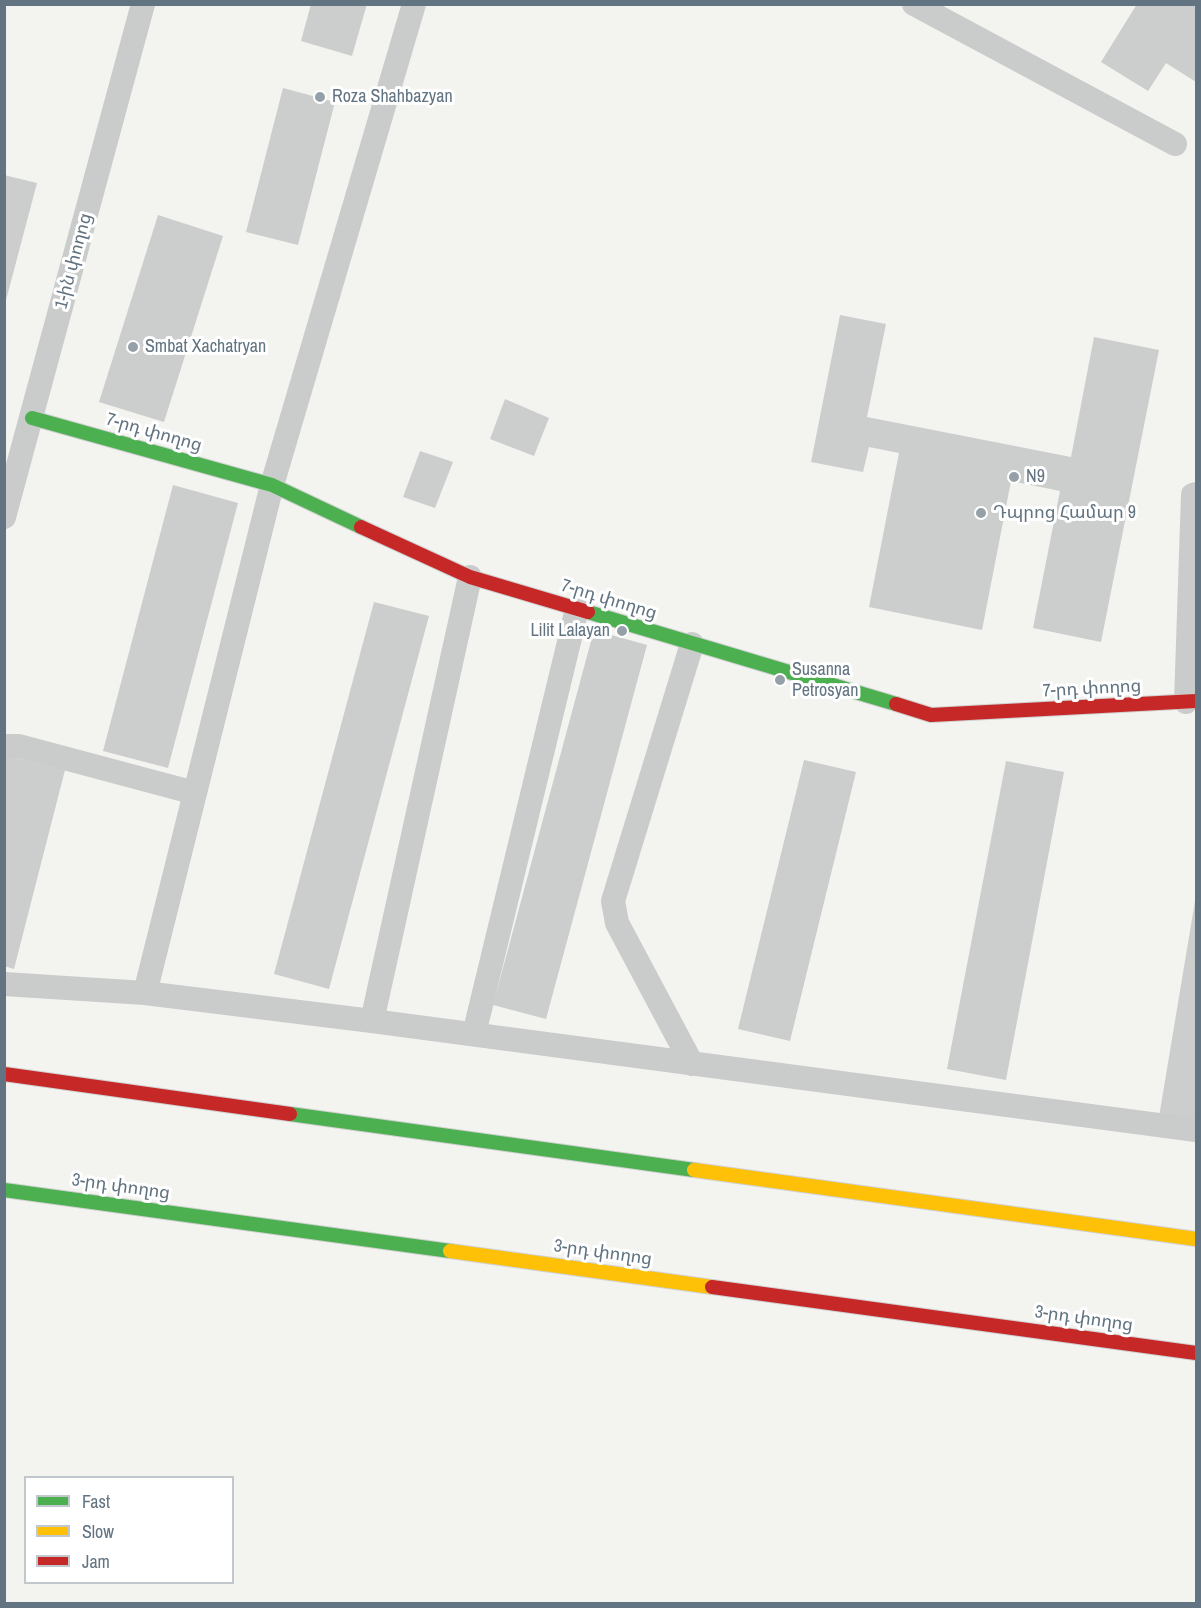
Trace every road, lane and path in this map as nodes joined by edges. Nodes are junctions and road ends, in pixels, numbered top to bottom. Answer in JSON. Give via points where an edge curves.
{"nodes":[{"id":1,"x":143,"y":4,"type":"edge"},
{"id":2,"x":414,"y":4,"type":"edge"},
{"id":3,"x":914,"y":4,"type":"edge"},
{"id":4,"x":1175,"y":144,"type":"dead end"},
{"id":5,"x":32,"y":418,"type":"junction"},
{"id":6,"x":272,"y":485,"type":"junction"},
{"id":7,"x":1197,"y":495,"type":"edge"},
{"id":8,"x":4,"y":517,"type":"edge"},
{"id":9,"x":470,"y":578,"type":"junction"},
{"id":10,"x":576,"y":609,"type":"junction"},
{"id":11,"x":692,"y":644,"type":"junction"},
{"id":12,"x":1191,"y":702,"type":"edge"},
{"id":13,"x":4,"y":746,"type":"edge"},
{"id":14,"x":195,"y":793,"type":"junction"},
{"id":15,"x":4,"y":984,"type":"edge"},
{"id":16,"x":145,"y":993,"type":"junction"},
{"id":17,"x":372,"y":1021,"type":"junction"},
{"id":18,"x":474,"y":1034,"type":"junction"},
{"id":19,"x":692,"y":1064,"type":"junction"},
{"id":20,"x":4,"y":1074,"type":"edge"},
{"id":21,"x":1197,"y":1130,"type":"edge"},
{"id":22,"x":4,"y":1190,"type":"edge"},
{"id":23,"x":1197,"y":1239,"type":"edge"},
{"id":24,"x":1197,"y":1353,"type":"edge"}],
"edges":[{"from":1,"to":5,"type":"street","name":"1-ին փողոց"},
{"from":2,"to":6,"type":"street"},
{"from":3,"to":4,"type":"street"},
{"from":5,"to":6,"type":"street","name":"7-րդ փողոց"},
{"from":5,"to":8,"type":"street","name":"1-ին փողոց"},
{"from":6,"to":9,"type":"street","name":"7-րդ փողոց"},
{"from":6,"to":14,"type":"street"},
{"from":7,"to":12,"type":"street","via":[[1193,495]]},
{"from":9,"to":10,"type":"street","name":"7-րդ փողոց"},
{"from":9,"to":17,"type":"street"},
{"from":10,"to":11,"type":"street","name":"7-րդ փողոց"},
{"from":10,"to":18,"type":"street"},
{"from":11,"to":12,"type":"street","name":"7-րդ փողոց","via":[[930,716]]},
{"from":11,"to":19,"type":"street","via":[[613,901],[617,923]]},
{"from":13,"to":14,"type":"street","via":[[19,746]]},
{"from":14,"to":16,"type":"street"},
{"from":15,"to":16,"type":"street"},
{"from":16,"to":17,"type":"street"},
{"from":17,"to":18,"type":"street"},
{"from":18,"to":19,"type":"street"},
{"from":19,"to":21,"type":"street"},
{"from":20,"to":23,"type":"street"},
{"from":22,"to":24,"type":"street","name":"3-րդ փողոց"}]}
